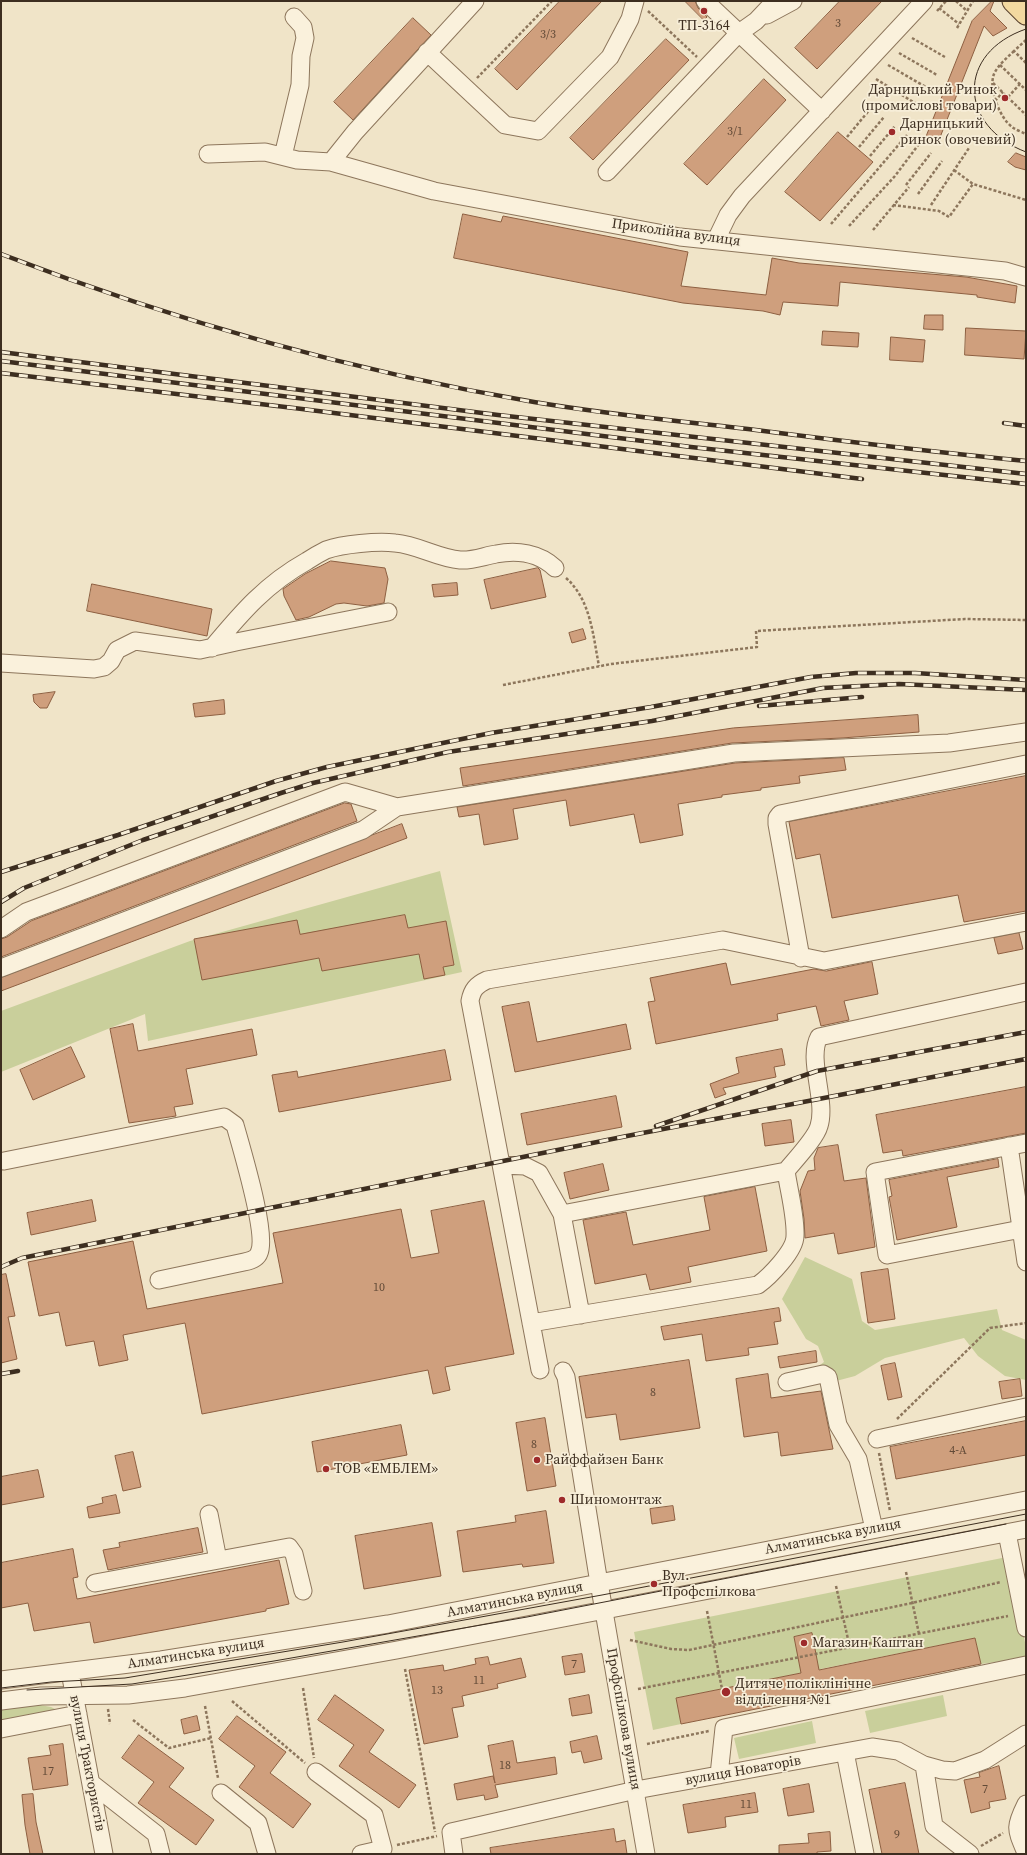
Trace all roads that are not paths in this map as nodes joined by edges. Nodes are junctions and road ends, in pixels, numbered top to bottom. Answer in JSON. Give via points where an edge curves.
{"nodes":[{"id":1,"x":475,"y":1,"type":"edge"},
{"id":2,"x":705,"y":1,"type":"edge"},
{"id":3,"x":775,"y":1,"type":"edge"},
{"id":4,"x":793,"y":1,"type":"edge"},
{"id":5,"x":1012,"y":1,"type":"edge"},
{"id":6,"x":639,"y":4,"type":"edge"},
{"id":7,"x":932,"y":5,"type":"edge"},
{"id":8,"x":1026,"y":14,"type":"edge"},
{"id":9,"x":294,"y":17,"type":"dead end"},
{"id":10,"x":756,"y":21,"type":"junction"},
{"id":11,"x":738,"y":33,"type":"junction"},
{"id":12,"x":428,"y":52,"type":"junction"},
{"id":13,"x":822,"y":111,"type":"junction"},
{"id":14,"x":208,"y":154,"type":"dead end"},
{"id":15,"x":283,"y":156,"type":"junction"},
{"id":16,"x":332,"y":162,"type":"junction"},
{"id":17,"x":606,"y":172,"type":"dead end"},
{"id":18,"x":716,"y":240,"type":"junction"},
{"id":19,"x":1026,"y":277,"type":"edge"},
{"id":20,"x":555,"y":568,"type":"road end"},
{"id":21,"x":388,"y":612,"type":"dead end"},
{"id":22,"x":212,"y":648,"type":"junction"},
{"id":23,"x":1,"y":663,"type":"edge"},
{"id":24,"x":1026,"y":732,"type":"edge"},
{"id":25,"x":1026,"y":764,"type":"edge"},
{"id":26,"x":397,"y":807,"type":"junction"},
{"id":27,"x":1026,"y":922,"type":"edge"},
{"id":28,"x":1,"y":929,"type":"edge"},
{"id":29,"x":801,"y":958,"type":"junction"},
{"id":30,"x":1,"y":968,"type":"edge"},
{"id":31,"x":1026,"y":992,"type":"edge"},
{"id":32,"x":1026,"y":1143,"type":"edge"},
{"id":33,"x":1009,"y":1146,"type":"junction"},
{"id":34,"x":4,"y":1161,"type":"dead end"},
{"id":35,"x":501,"y":1165,"type":"junction"},
{"id":36,"x":786,"y":1171,"type":"junction"},
{"id":37,"x":562,"y":1214,"type":"junction"},
{"id":38,"x":1026,"y":1228,"type":"edge"},
{"id":39,"x":1026,"y":1262,"type":"edge"},
{"id":40,"x":159,"y":1280,"type":"dead end"},
{"id":41,"x":581,"y":1314,"type":"junction"},
{"id":42,"x":531,"y":1323,"type":"junction"},
{"id":43,"x":540,"y":1370,"type":"dead end"},
{"id":44,"x":563,"y":1371,"type":"dead end"},
{"id":45,"x":787,"y":1382,"type":"dead end"},
{"id":46,"x":1026,"y":1407,"type":"edge"},
{"id":47,"x":876,"y":1439,"type":"road end"},
{"id":48,"x":1026,"y":1500,"type":"edge"},
{"id":49,"x":209,"y":1514,"type":"dead end"},
{"id":50,"x":874,"y":1529,"type":"junction"},
{"id":51,"x":1026,"y":1530,"type":"edge"},
{"id":52,"x":1007,"y":1533,"type":"junction"},
{"id":53,"x":218,"y":1560,"type":"junction"},
{"id":54,"x":95,"y":1583,"type":"dead end"},
{"id":55,"x":600,"y":1584,"type":"junction"},
{"id":56,"x":303,"y":1591,"type":"dead end"},
{"id":57,"x":604,"y":1611,"type":"junction"},
{"id":58,"x":1024,"y":1620,"type":"edge"},
{"id":59,"x":1026,"y":1665,"type":"edge"},
{"id":60,"x":70,"y":1672,"type":"junction"},
{"id":61,"x":1,"y":1680,"type":"edge"},
{"id":62,"x":75,"y":1696,"type":"junction"},
{"id":63,"x":1,"y":1701,"type":"edge"},
{"id":64,"x":78,"y":1714,"type":"junction"},
{"id":65,"x":1,"y":1728,"type":"edge"},
{"id":66,"x":1026,"y":1734,"type":"edge"},
{"id":67,"x":845,"y":1752,"type":"junction"},
{"id":68,"x":924,"y":1765,"type":"junction"},
{"id":69,"x":316,"y":1772,"type":"road end"},
{"id":70,"x":719,"y":1775,"type":"junction"},
{"id":71,"x":91,"y":1783,"type":"junction"},
{"id":72,"x":636,"y":1790,"type":"junction"},
{"id":73,"x":221,"y":1793,"type":"road end"},
{"id":74,"x":1026,"y":1804,"type":"edge"},
{"id":75,"x":104,"y":1854,"type":"edge"},
{"id":76,"x":161,"y":1854,"type":"edge"},
{"id":77,"x":267,"y":1854,"type":"edge"},
{"id":78,"x":361,"y":1854,"type":"edge"},
{"id":79,"x":454,"y":1854,"type":"edge"},
{"id":80,"x":646,"y":1854,"type":"edge"},
{"id":81,"x":865,"y":1854,"type":"edge"},
{"id":82,"x":970,"y":1854,"type":"edge"},
{"id":83,"x":1026,"y":1854,"type":"edge"}],
"edges":[{"from":1,"to":12,"type":"street"},
{"from":2,"to":11,"type":"street"},
{"from":3,"to":10,"type":"street"},
{"from":4,"to":10,"type":"street"},
{"from":5,"to":8,"type":"main road"},
{"from":6,"to":12,"type":"street","via":[[610,57],[538,131],[505,125]]},
{"from":7,"to":13,"type":"street"},
{"from":9,"to":15,"type":"street","via":[[303,27],[305,38],[301,56],[300,85]]},
{"from":10,"to":11,"type":"street"},
{"from":11,"to":13,"type":"street"},
{"from":11,"to":17,"type":"street"},
{"from":12,"to":16,"type":"street","via":[[355,132]]},
{"from":13,"to":18,"type":"street","via":[[742,196],[728,215]]},
{"from":14,"to":15,"type":"street","name":"Приколійна вулиця","via":[[259,152]]},
{"from":15,"to":16,"type":"street","name":"Приколійна вулиця","via":[[297,160]]},
{"from":16,"to":18,"type":"street","name":"Приколійна вулиця","via":[[434,191],[680,237]]},
{"from":18,"to":19,"type":"street","name":"Приколійна вулиця","via":[[1005,271]]},
{"from":20,"to":22,"type":"street","via":[[536,555],[497,554],[460,560],[396,543],[372,543],[326,550],[270,585],[243,610]]},
{"from":21,"to":22,"type":"street"},
{"from":22,"to":23,"type":"street","via":[[200,650],[135,641],[117,650],[111,662],[104,667],[94,669]]},
{"from":24,"to":26,"type":"street","via":[[949,742],[734,753]]},
{"from":25,"to":29,"type":"street","via":[[780,814],[777,824]]},
{"from":26,"to":28,"type":"street","via":[[345,792],[26,912]]},
{"from":26,"to":30,"type":"street","via":[[363,830]]},
{"from":27,"to":29,"type":"street","via":[[824,962]]},
{"from":29,"to":35,"type":"street","via":[[723,940],[495,979],[479,984],[472,992],[470,1002]]},
{"from":31,"to":36,"type":"street","via":[[819,1037],[816,1048],[821,1111],[819,1128]]},
{"from":32,"to":33,"type":"street"},
{"from":33,"to":38,"type":"street","via":[[875,1172],[887,1255]]},
{"from":33,"to":39,"type":"street"},
{"from":34,"to":40,"type":"street","via":[[224,1117],[234,1124],[255,1204],[261,1242],[260,1253],[254,1259],[244,1262]]},
{"from":35,"to":37,"type":"street","via":[[525,1166],[540,1173]]},
{"from":35,"to":42,"type":"street"},
{"from":36,"to":37,"type":"street"},
{"from":36,"to":41,"type":"street","via":[[796,1237],[790,1251],[763,1281],[750,1287]]},
{"from":37,"to":41,"type":"street"},
{"from":41,"to":42,"type":"street"},
{"from":42,"to":43,"type":"street"},
{"from":44,"to":55,"type":"street","name":"Профспілкова вулиця"},
{"from":45,"to":50,"type":"street","via":[[823,1374],[828,1376],[838,1425],[858,1459]]},
{"from":46,"to":47,"type":"street"},
{"from":48,"to":50,"type":"street","name":"Алматинська вулиця"},
{"from":49,"to":53,"type":"street"},
{"from":50,"to":55,"type":"street","name":"Алматинська вулиця"},
{"from":51,"to":52,"type":"street","name":"Алматинська вулиця"},
{"from":52,"to":57,"type":"street","name":"Алматинська вулиця"},
{"from":52,"to":58,"type":"street"},
{"from":53,"to":54,"type":"street"},
{"from":53,"to":56,"type":"street","via":[[289,1547],[294,1554]]},
{"from":55,"to":57,"type":"street","name":"Профспілкова вулиця"},
{"from":55,"to":60,"type":"street","name":"Алматинська вулиця","via":[[388,1624]]},
{"from":57,"to":62,"type":"street","name":"Алматинська вулиця","via":[[185,1688],[128,1696]]},
{"from":57,"to":72,"type":"street","name":"Профспілкова вулиця"},
{"from":59,"to":70,"type":"street","via":[[724,1728]]},
{"from":60,"to":61,"type":"street","name":"Алматинська вулиця"},
{"from":60,"to":62,"type":"street","name":"вулиця Трактористів"},
{"from":62,"to":63,"type":"street","name":"Алматинська вулиця","via":[[41,1696]]},
{"from":62,"to":64,"type":"street","name":"вулиця Трактористів"},
{"from":64,"to":65,"type":"street"},
{"from":64,"to":71,"type":"street","name":"вулиця Трактористів"},
{"from":66,"to":68,"type":"street","name":"вулиця Новаторів","via":[[986,1760],[955,1771]]},
{"from":67,"to":68,"type":"street","name":"вулиця Новаторів","via":[[886,1748],[898,1751]]},
{"from":67,"to":70,"type":"street","name":"вулиця Новаторів"},
{"from":67,"to":81,"type":"street"},
{"from":68,"to":82,"type":"street","via":[[934,1826]]},
{"from":69,"to":78,"type":"street","via":[[374,1815],[383,1849]]},
{"from":70,"to":72,"type":"street","name":"вулиця Новаторів"},
{"from":71,"to":75,"type":"street","name":"вулиця Трактористів"},
{"from":71,"to":76,"type":"street","via":[[156,1834]]},
{"from":72,"to":79,"type":"street","name":"вулиця Новаторів","via":[[443,1834]]},
{"from":72,"to":80,"type":"street","name":"Профспілкова вулиця"},
{"from":73,"to":77,"type":"street","via":[[258,1823]]},
{"from":74,"to":83,"type":"street","via":[[1017,1825]]}]}
